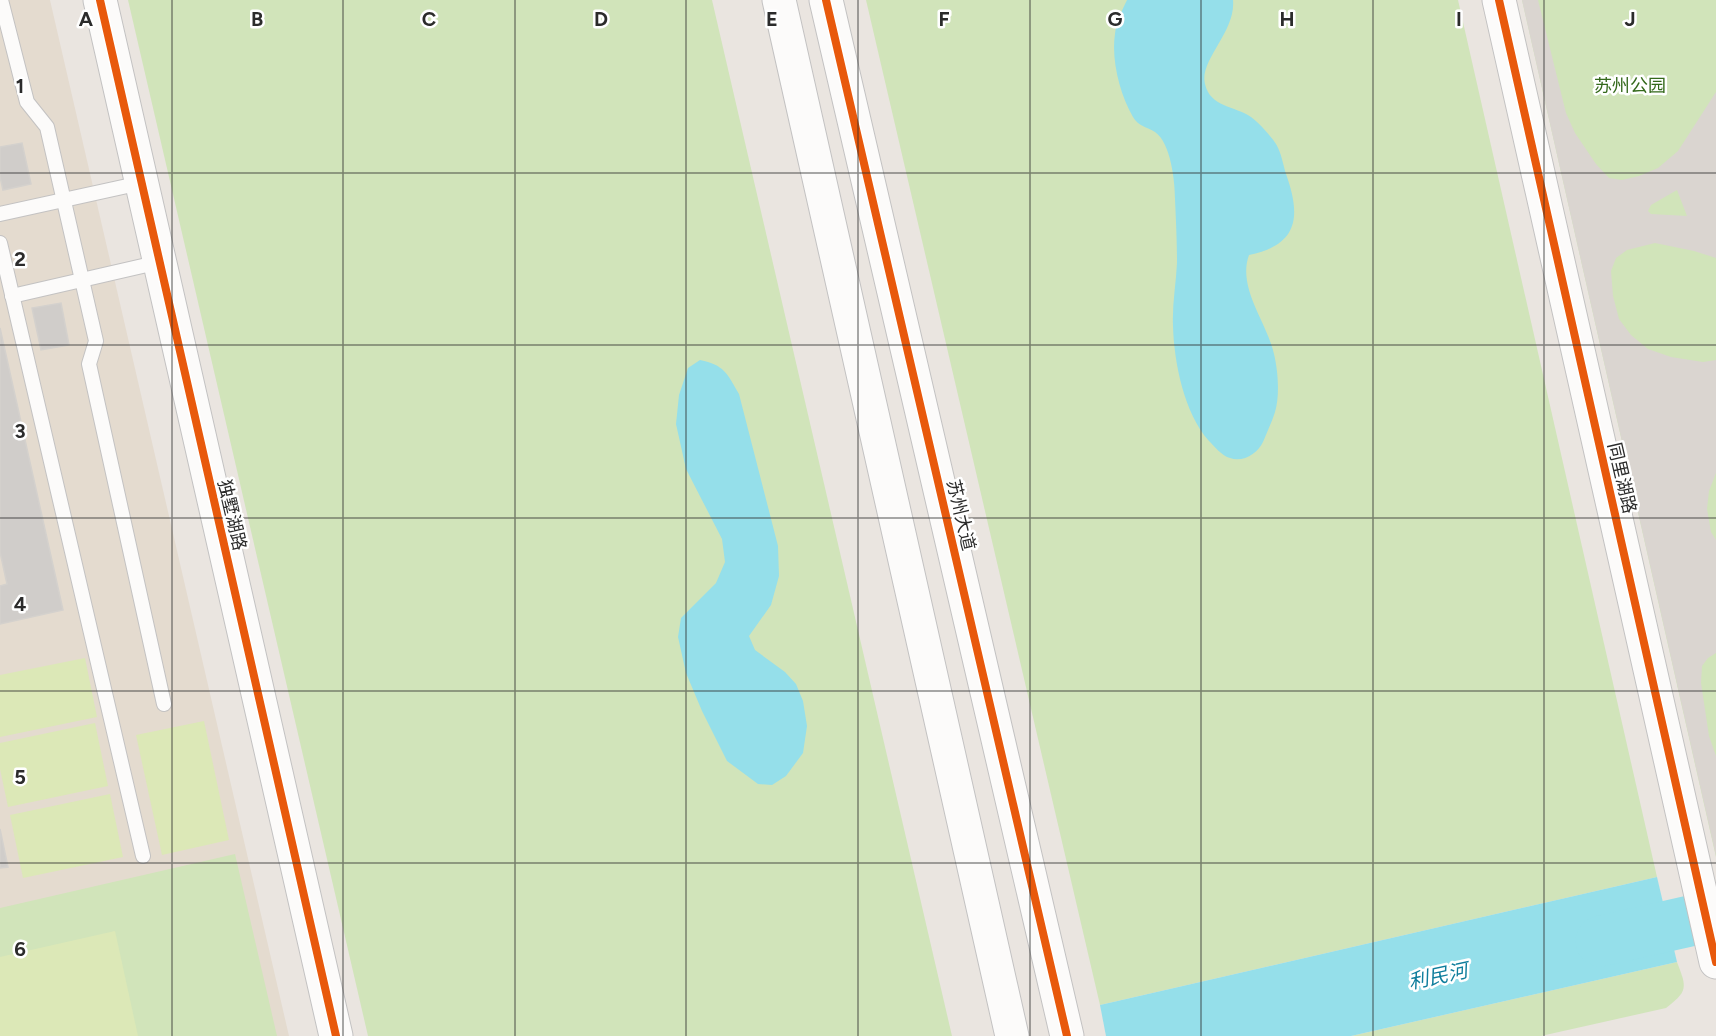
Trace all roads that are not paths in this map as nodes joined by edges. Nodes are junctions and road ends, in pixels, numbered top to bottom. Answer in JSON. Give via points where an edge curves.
{"nodes":[{"id":1,"x":2,"y":0,"type":"edge"},
{"id":2,"x":100,"y":0,"type":"edge"},
{"id":3,"x":778,"y":0,"type":"edge"},
{"id":4,"x":826,"y":0,"type":"edge"},
{"id":5,"x":1499,"y":0,"type":"edge"},
{"id":6,"x":142,"y":183,"type":"junction"},
{"id":7,"x":64,"y":200,"type":"junction"},
{"id":8,"x":0,"y":214,"type":"edge"},
{"id":9,"x":0,"y":243,"type":"edge"},
{"id":10,"x":160,"y":262,"type":"junction"},
{"id":11,"x":82,"y":280,"type":"junction"},
{"id":12,"x":12,"y":296,"type":"junction"},
{"id":13,"x":164,"y":704,"type":"dead end"},
{"id":14,"x":143,"y":856,"type":"dead end"},
{"id":15,"x":1716,"y":962,"type":"edge"},
{"id":16,"x":336,"y":1036,"type":"edge"},
{"id":17,"x":1012,"y":1036,"type":"edge"},
{"id":18,"x":1067,"y":1036,"type":"edge"}],
"edges":[{"from":1,"to":7,"type":"lane","via":[[27,102],[47,127]]},
{"from":2,"to":6,"type":"street","name":"独墅湖路"},
{"from":3,"to":17,"type":"street"},
{"from":4,"to":18,"type":"street","name":"苏州大道"},
{"from":5,"to":15,"type":"street","name":"同里湖路"},
{"from":6,"to":7,"type":"lane"},
{"from":6,"to":10,"type":"street","name":"独墅湖路"},
{"from":7,"to":8,"type":"lane"},
{"from":7,"to":11,"type":"lane"},
{"from":9,"to":12,"type":"lane"},
{"from":10,"to":11,"type":"lane"},
{"from":10,"to":16,"type":"street","name":"独墅湖路"},
{"from":11,"to":12,"type":"lane"},
{"from":11,"to":13,"type":"lane","via":[[96,341],[89,364]]},
{"from":12,"to":14,"type":"lane"}]}
